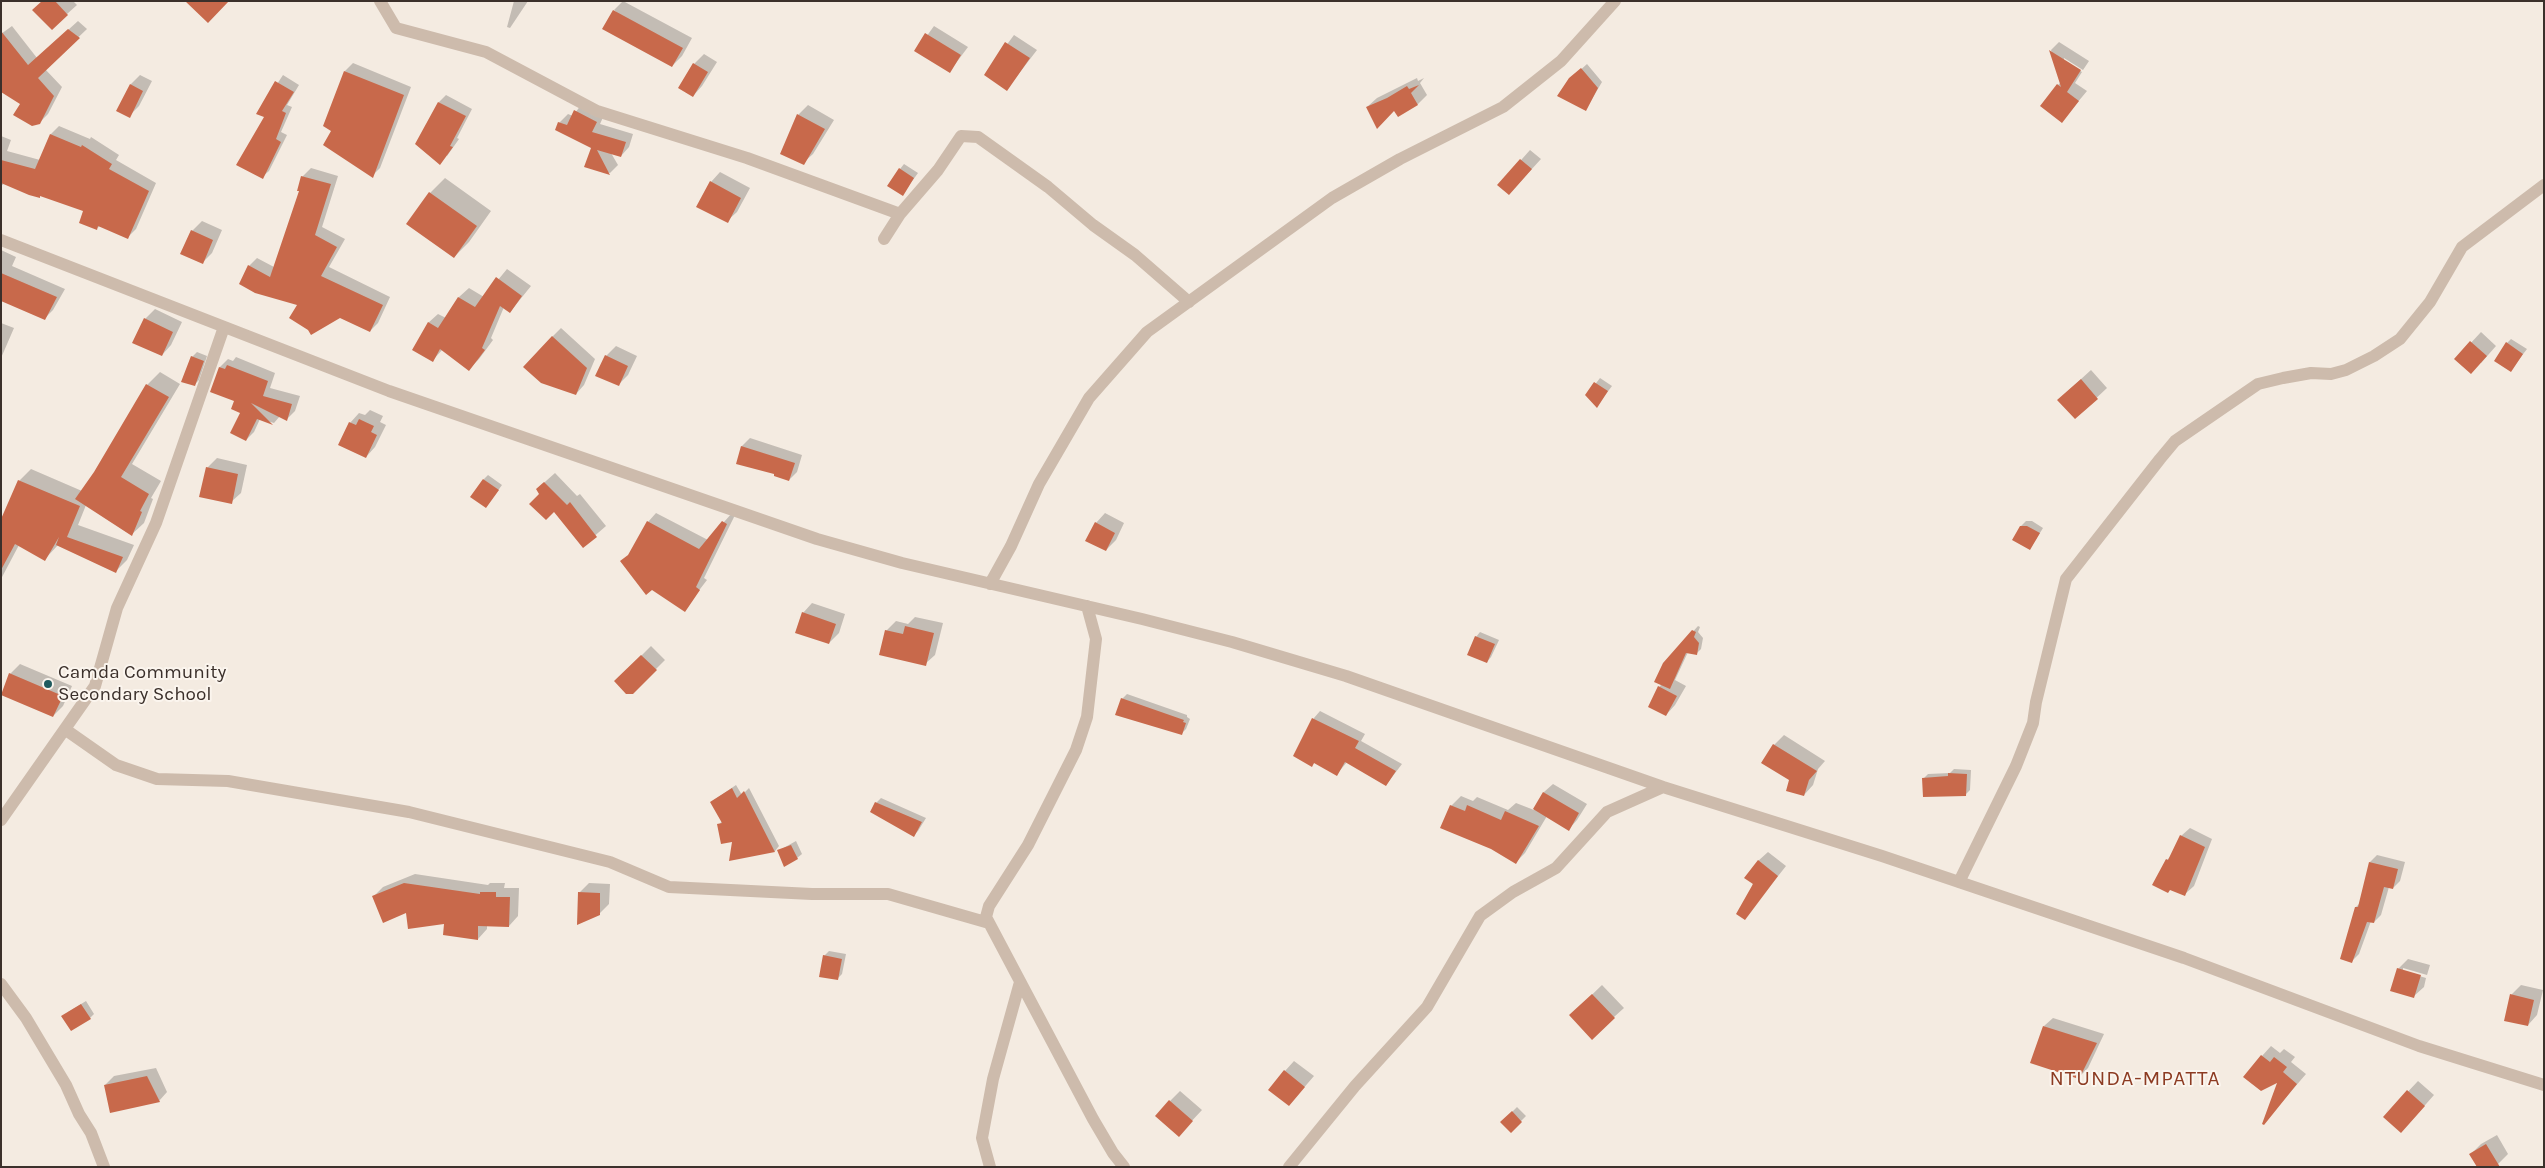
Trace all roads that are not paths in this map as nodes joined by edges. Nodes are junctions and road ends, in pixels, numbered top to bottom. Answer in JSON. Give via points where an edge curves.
{"nodes":[{"id":1,"x":380,"y":1,"type":"edge"},
{"id":2,"x":1615,"y":1,"type":"edge"},
{"id":3,"x":2544,"y":185,"type":"edge"},
{"id":4,"x":900,"y":214,"type":"junction"},
{"id":5,"x":884,"y":239,"type":"dead end"},
{"id":6,"x":1,"y":240,"type":"edge"},
{"id":7,"x":1189,"y":302,"type":"junction"},
{"id":8,"x":224,"y":326,"type":"junction"},
{"id":9,"x":990,"y":584,"type":"junction"},
{"id":10,"x":1087,"y":606,"type":"junction"},
{"id":11,"x":66,"y":730,"type":"junction"},
{"id":12,"x":1663,"y":787,"type":"junction"},
{"id":13,"x":1,"y":820,"type":"edge"},
{"id":14,"x":1959,"y":882,"type":"junction"},
{"id":15,"x":989,"y":923,"type":"junction"},
{"id":16,"x":1020,"y":982,"type":"junction"},
{"id":17,"x":1,"y":984,"type":"edge"},
{"id":18,"x":2544,"y":1085,"type":"edge"},
{"id":19,"x":104,"y":1167,"type":"edge"},
{"id":20,"x":990,"y":1167,"type":"edge"},
{"id":21,"x":1124,"y":1167,"type":"edge"},
{"id":22,"x":1288,"y":1167,"type":"edge"}],
"edges":[{"from":1,"to":4,"type":"street","via":[[396,28],[486,52],[597,111],[747,158]]},
{"from":2,"to":7,"type":"street","via":[[1561,61],[1503,107],[1332,198]]},
{"from":3,"to":14,"type":"street","via":[[2462,247],[2430,302],[2400,339],[2346,370],[2331,374],[2311,373],[2258,384],[2175,441],[2066,579],[2033,723],[2016,766]]},
{"from":4,"to":5,"type":"street"},
{"from":4,"to":7,"type":"street","via":[[938,170],[961,136],[978,137],[1135,255]]},
{"from":6,"to":8,"type":"street"},
{"from":7,"to":9,"type":"street","via":[[1147,332],[1089,398],[1039,484]]},
{"from":8,"to":9,"type":"street","via":[[389,391],[817,539]]},
{"from":8,"to":11,"type":"street","via":[[156,523],[117,608],[95,686]]},
{"from":9,"to":10,"type":"street"},
{"from":10,"to":12,"type":"street","via":[[1232,642],[1346,676]]},
{"from":10,"to":15,"type":"street","via":[[1096,639],[1087,717],[1076,750],[1028,845],[989,906],[986,917]]},
{"from":11,"to":13,"type":"street"},
{"from":11,"to":15,"type":"street","via":[[116,765],[157,779],[228,781],[409,812],[610,862],[669,887],[888,894]]},
{"from":12,"to":14,"type":"street"},
{"from":12,"to":22,"type":"street","via":[[1607,812],[1556,868],[1513,892],[1480,916],[1427,1007],[1355,1086]]},
{"from":14,"to":18,"type":"street","via":[[2184,958],[2419,1046]]},
{"from":15,"to":16,"type":"street"},
{"from":16,"to":20,"type":"street","via":[[993,1079],[982,1138]]},
{"from":16,"to":21,"type":"street","via":[[1093,1119]]},
{"from":17,"to":19,"type":"street","via":[[57,1068],[91,1133]]}]}
